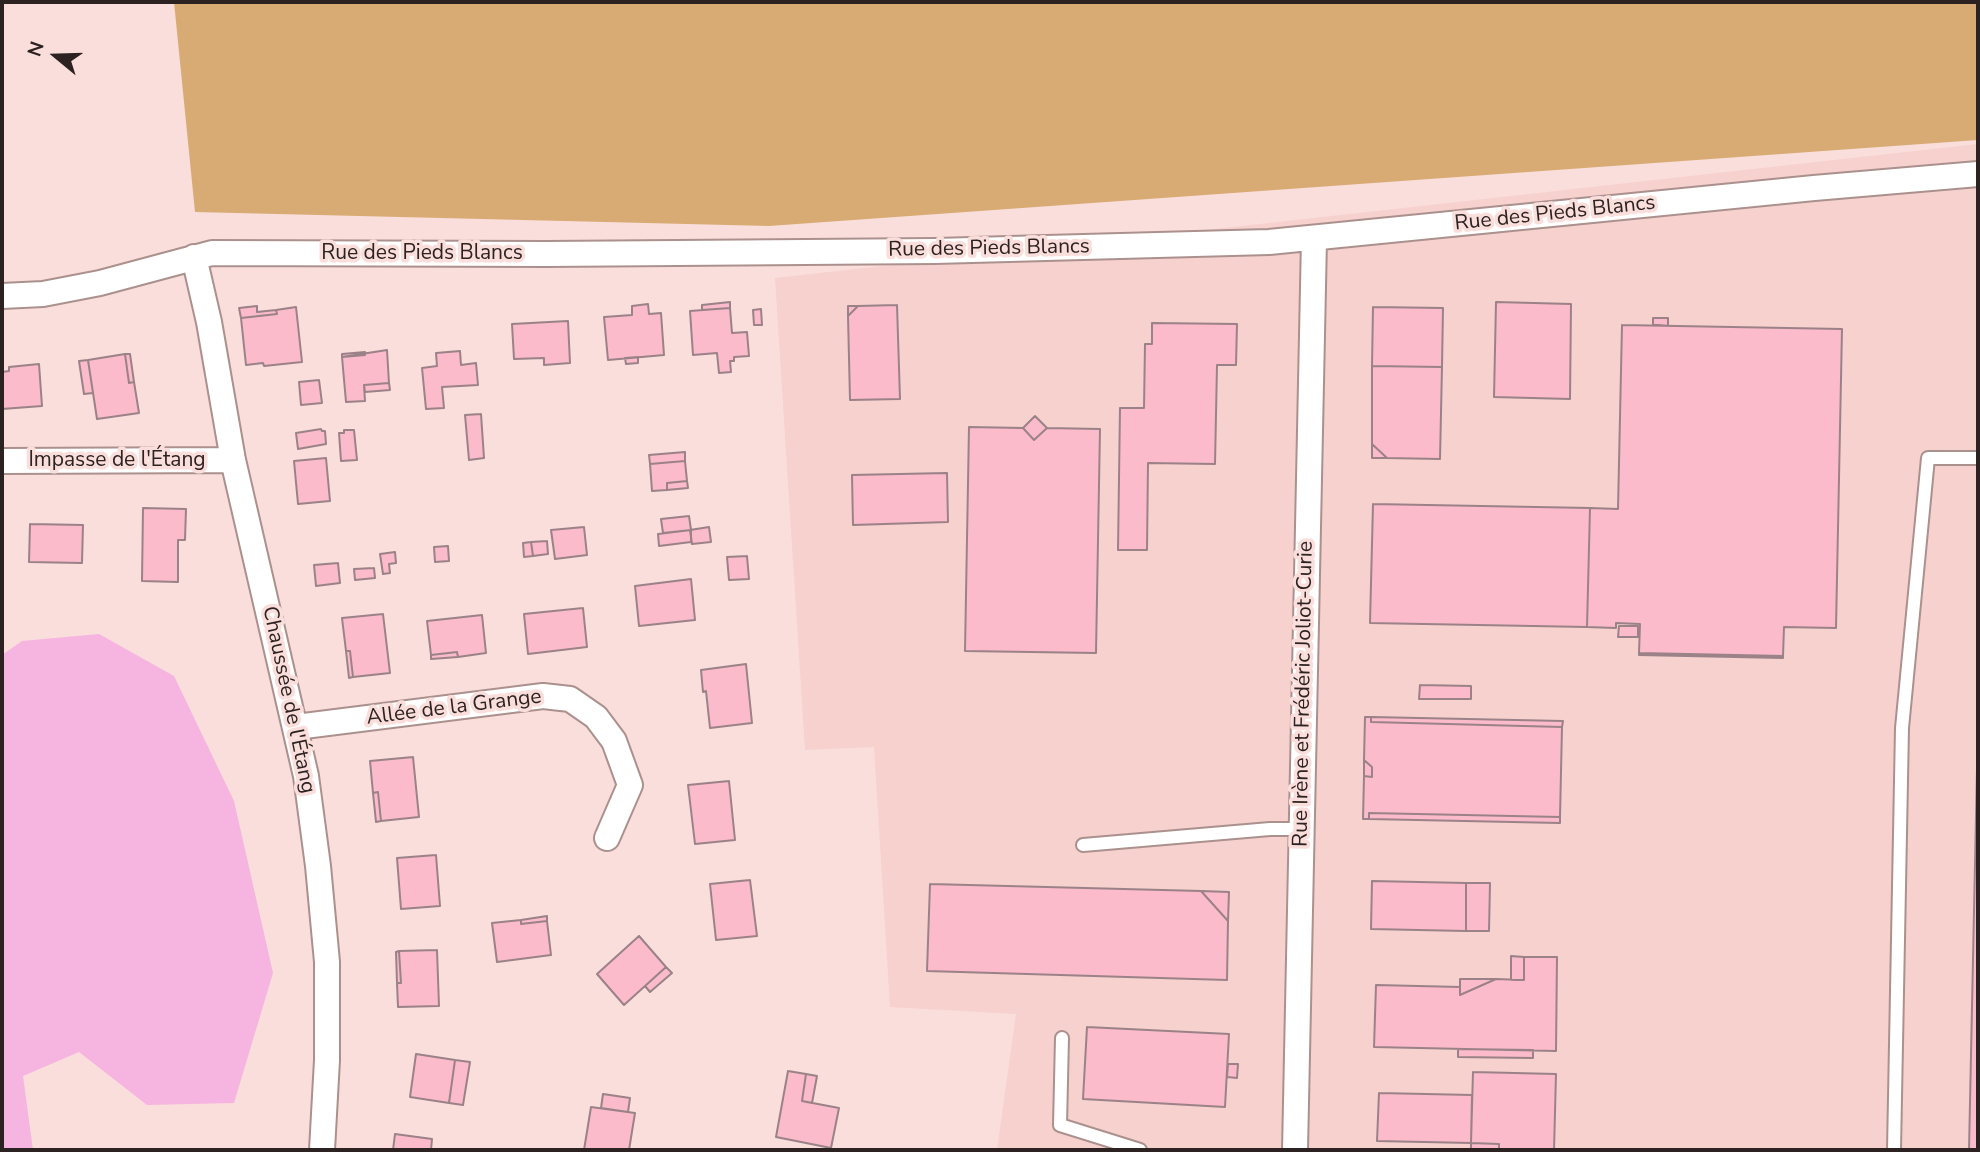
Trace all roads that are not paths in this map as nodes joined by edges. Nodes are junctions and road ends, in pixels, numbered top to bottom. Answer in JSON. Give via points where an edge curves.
{"nodes":[{"id":1,"x":1978,"y":174,"type":"edge"},
{"id":2,"x":1314,"y":239,"type":"junction"},
{"id":3,"x":194,"y":257,"type":"junction"},
{"id":4,"x":2,"y":296,"type":"edge"},
{"id":5,"x":1978,"y":458,"type":"edge"},
{"id":6,"x":233,"y":460,"type":"junction"},
{"id":7,"x":2,"y":461,"type":"edge"},
{"id":8,"x":296,"y":727,"type":"junction"},
{"id":9,"x":1302,"y":829,"type":"junction"},
{"id":10,"x":607,"y":838,"type":"dead end"},
{"id":11,"x":1083,"y":845,"type":"dead end"},
{"id":12,"x":1062,"y":1038,"type":"dead end"},
{"id":13,"x":322,"y":1150,"type":"edge"},
{"id":14,"x":1140,"y":1150,"type":"edge"},
{"id":15,"x":1295,"y":1150,"type":"edge"},
{"id":16,"x":1894,"y":1150,"type":"edge"}],
"edges":[{"from":1,"to":2,"type":"street","name":"Rue des Pieds Blancs"},
{"from":2,"to":3,"type":"street","name":"Rue des Pieds Blancs","via":[[935,251],[212,253]]},
{"from":2,"to":9,"type":"street","name":"Rue Irène et Frédéric Joliot-Curie"},
{"from":3,"to":4,"type":"street","name":"Rue des Pieds Blancs","via":[[100,283]]},
{"from":3,"to":6,"type":"street","name":"Chaussée de l'Étang"},
{"from":5,"to":16,"type":"lane","via":[[1928,458],[1902,728]]},
{"from":6,"to":7,"type":"street","name":"Impasse de l'Étang"},
{"from":6,"to":8,"type":"street","name":"Chaussée de l'Étang"},
{"from":8,"to":10,"type":"street","name":"Allée de la Grange","via":[[543,696],[570,699],[596,717],[614,741],[630,785]]},
{"from":8,"to":13,"type":"street","name":"Chaussée de l'Étang","via":[[317,853],[327,962]]},
{"from":9,"to":11,"type":"lane"},
{"from":9,"to":15,"type":"street","name":"Rue Irène et Frédéric Joliot-Curie"},
{"from":12,"to":14,"type":"lane","via":[[1060,1125]]}]}
